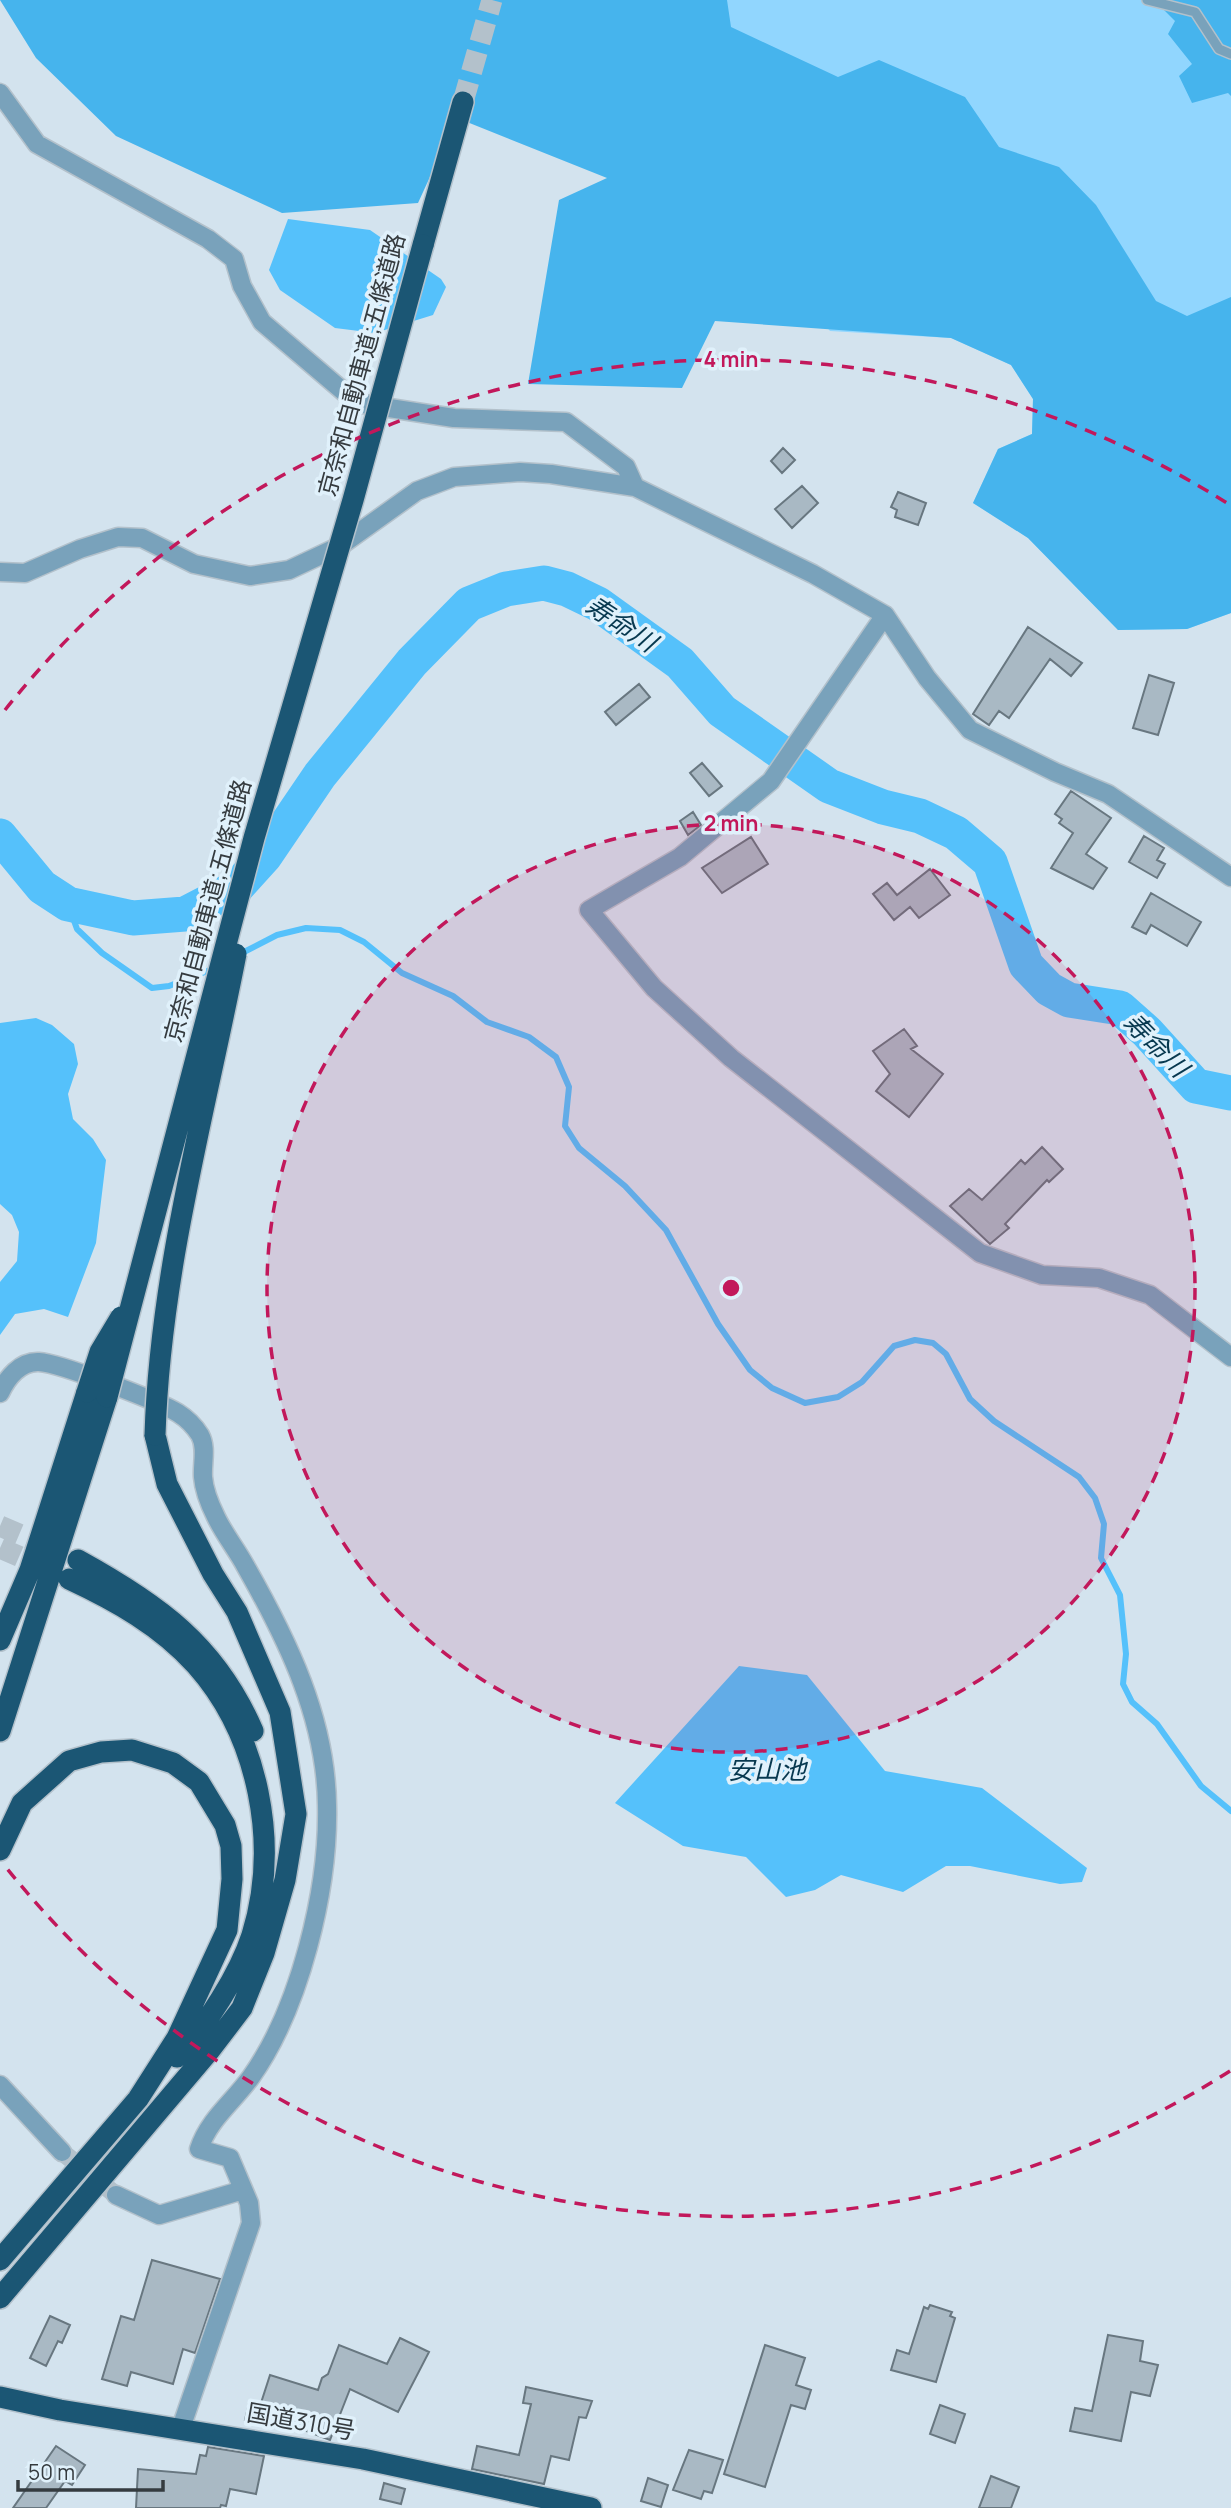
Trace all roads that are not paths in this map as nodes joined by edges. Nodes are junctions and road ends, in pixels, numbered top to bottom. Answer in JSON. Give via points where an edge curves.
{"nodes":[{"id":1,"x":1147,"y":0,"type":"edge"},
{"id":2,"x":1231,"y":54,"type":"edge"},
{"id":3,"x":0,"y":93,"type":"edge"},
{"id":4,"x":463,"y":102,"type":"tunnel mouth"},
{"id":5,"x":635,"y":487,"type":"junction"},
{"id":6,"x":0,"y":572,"type":"edge"},
{"id":7,"x":885,"y":615,"type":"junction"},
{"id":8,"x":254,"y":838,"type":"junction"},
{"id":9,"x":1231,"y":877,"type":"edge"},
{"id":10,"x":1231,"y":1357,"type":"edge"},
{"id":11,"x":0,"y":1393,"type":"edge"},
{"id":12,"x":97,"y":1394,"type":"junction"},
{"id":13,"x":0,"y":1640,"type":"edge"},
{"id":14,"x":0,"y":1731,"type":"edge"},
{"id":15,"x":0,"y":1850,"type":"edge"},
{"id":16,"x":285,"y":1880,"type":"junction"},
{"id":17,"x":0,"y":2085,"type":"edge"},
{"id":18,"x":138,"y":2099,"type":"junction"},
{"id":19,"x":62,"y":2152,"type":"tunnel mouth"},
{"id":20,"x":243,"y":2190,"type":"junction"},
{"id":21,"x":116,"y":2195,"type":"tunnel mouth"},
{"id":22,"x":0,"y":2260,"type":"edge"},
{"id":23,"x":0,"y":2298,"type":"edge"},
{"id":24,"x":0,"y":2397,"type":"edge"},
{"id":25,"x":181,"y":2428,"type":"junction"},
{"id":26,"x":591,"y":2508,"type":"edge"}],
"edges":[{"from":1,"to":2,"type":"lane","via":[[1195,12],[1219,50]]},
{"from":3,"to":5,"type":"street","via":[[37,144],[208,239],[234,259],[242,286],[262,322],[357,403],[454,418],[566,422],[626,467]]},
{"from":4,"to":8,"type":"highway","name":"京奈和自動車道;五條道路","bridge":true},
{"from":5,"to":6,"type":"street","via":[[520,472],[454,477],[416,491],[340,546],[289,570],[250,576],[194,564],[142,538],[118,537],[25,573]]},
{"from":5,"to":7,"type":"street","via":[[813,573]]},
{"from":7,"to":9,"type":"street","via":[[927,678],[970,730],[1108,794]]},
{"from":7,"to":10,"type":"street","via":[[771,781],[680,857],[589,910],[654,988],[731,1058],[980,1253],[1042,1275],[1099,1278],[1150,1294]]},
{"from":8,"to":12,"type":"highway","name":"京奈和自動車道;五條道路","bridge":true,"via":[[135,1293]]},
{"from":8,"to":16,"type":"highway","bridge":true,"via":[[242,925],[160,1347],[155,1435],[167,1484],[237,1612],[280,1712],[296,1814]]},
{"from":11,"to":20,"type":"street","via":[[21,1366],[37,1362],[172,1410],[187,1420],[204,1443],[203,1477],[217,1519],[260,1590],[312,1704],[328,1808],[317,1907],[302,1974],[251,2077],[205,2130],[199,2149],[230,2158]]},
{"from":12,"to":13,"type":"highway"},
{"from":12,"to":14,"type":"highway","name":"京奈和自動車道;五條道路","via":[[64,1538]]},
{"from":15,"to":18,"type":"highway","via":[[22,1804],[44,1781],[69,1761],[101,1752],[132,1751],[173,1763],[199,1782],[214,1802],[231,1846],[228,1930],[177,2038]]},
{"from":16,"to":18,"type":"highway","via":[[274,1801],[257,1740],[237,1694],[205,1651],[166,1614],[124,1585],[74,1569],[159,1630],[196,1665],[230,1713],[253,1766],[263,1819],[261,1884],[252,1935],[220,2000],[182,2052]]},
{"from":16,"to":23,"type":"highway","via":[[242,2008]]},
{"from":17,"to":19,"type":"street"},
{"from":18,"to":22,"type":"highway"},
{"from":20,"to":21,"type":"street","via":[[159,2215]]},
{"from":20,"to":25,"type":"street","via":[[251,2223]]},
{"from":24,"to":25,"type":"highway","name":"国道310号"},
{"from":25,"to":26,"type":"highway","name":"国道310号","via":[[363,2459]]}]}
